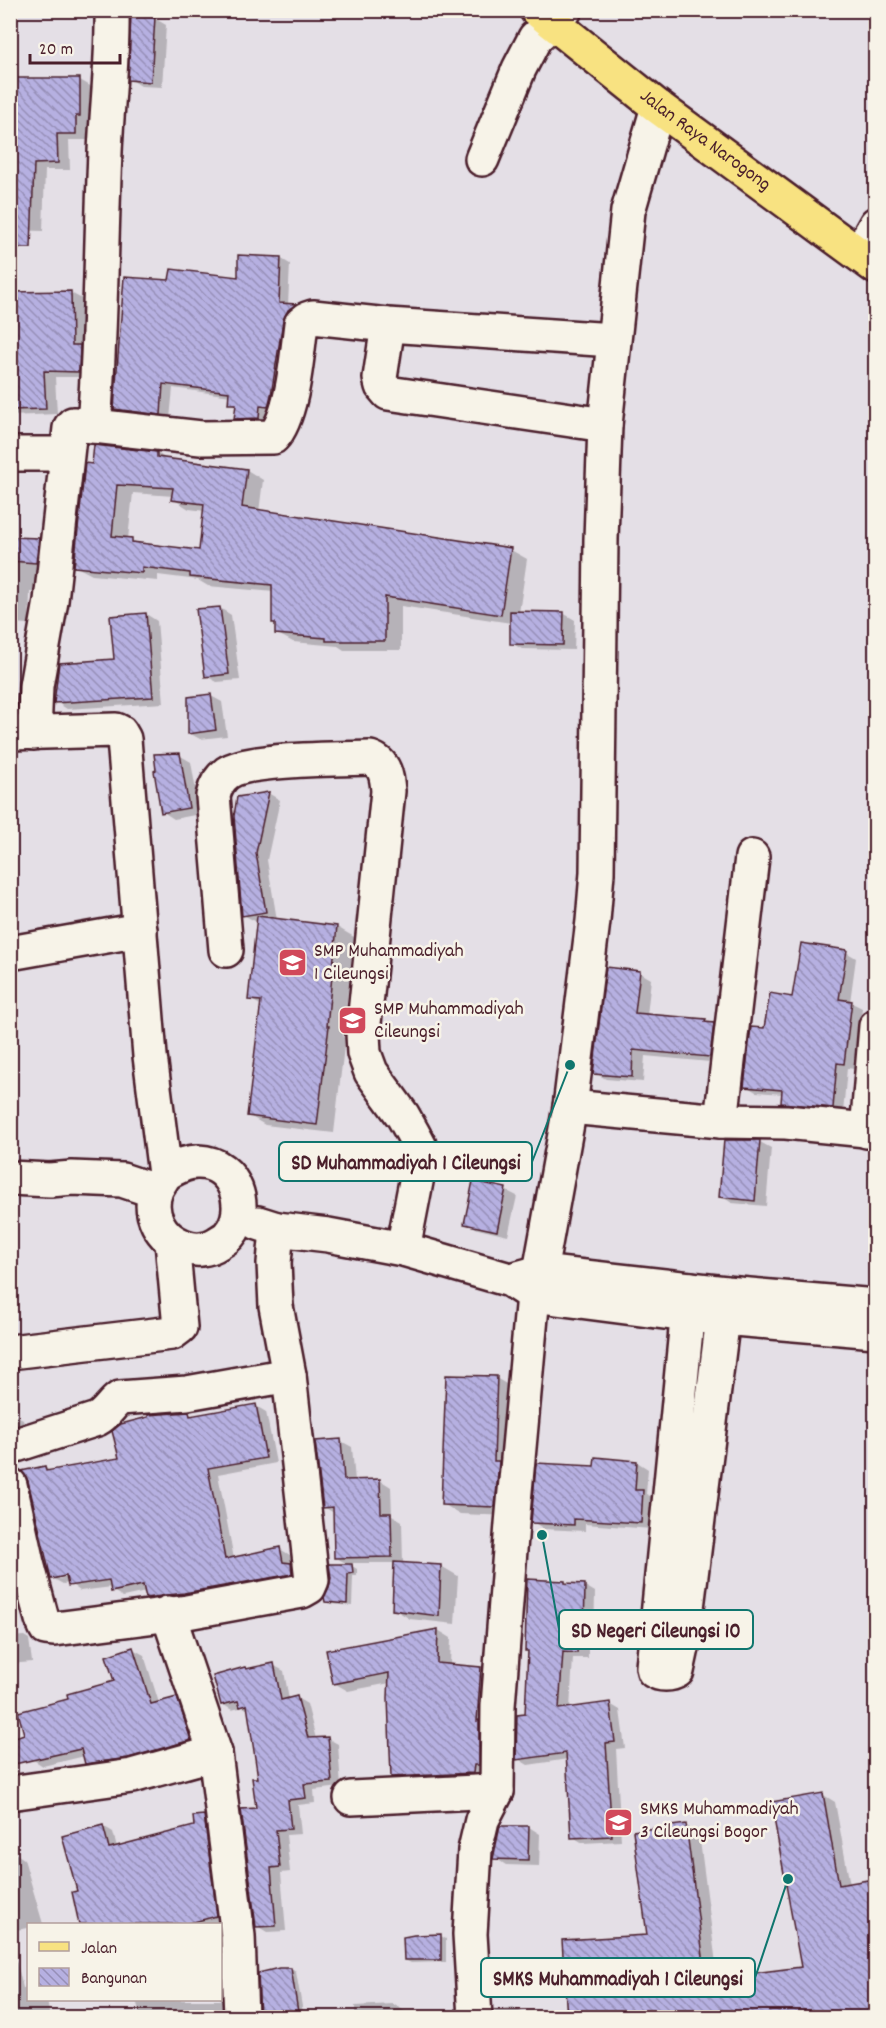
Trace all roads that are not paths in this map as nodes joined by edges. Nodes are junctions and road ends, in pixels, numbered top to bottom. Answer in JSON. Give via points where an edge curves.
{"nodes":[{"id":1,"x":112,"y":10,"type":"edge"},
{"id":2,"x":551,"y":14,"type":"edge"},
{"id":3,"x":658,"y":107,"type":"junction"},
{"id":4,"x":482,"y":159,"type":"dead end"},
{"id":5,"x":876,"y":224,"type":"edge"},
{"id":6,"x":867,"y":260,"type":"edge"},
{"id":7,"x":388,"y":325,"type":"junction"},
{"id":8,"x":613,"y":340,"type":"junction"},
{"id":9,"x":605,"y":425,"type":"junction"},
{"id":10,"x":94,"y":426,"type":"junction"},
{"id":11,"x":10,"y":454,"type":"edge"},
{"id":12,"x":66,"y":454,"type":"junction"},
{"id":13,"x":22,"y":733,"type":"edge"},
{"id":14,"x":752,"y":857,"type":"dead end"},
{"id":15,"x":140,"y":930,"type":"junction"},
{"id":16,"x":226,"y":950,"type":"dead end"},
{"id":17,"x":10,"y":952,"type":"edge"},
{"id":18,"x":876,"y":1026,"type":"edge"},
{"id":19,"x":570,"y":1107,"type":"junction"},
{"id":20,"x":721,"y":1121,"type":"junction"},
{"id":21,"x":871,"y":1131,"type":"edge"},
{"id":22,"x":10,"y":1178,"type":"edge"},
{"id":23,"x":160,"y":1183,"type":"junction"},
{"id":24,"x":239,"y":1217,"type":"junction"},
{"id":25,"x":277,"y":1229,"type":"junction"},
{"id":26,"x":172,"y":1242,"type":"junction"},
{"id":27,"x":403,"y":1249,"type":"junction"},
{"id":28,"x":528,"y":1282,"type":"junction"},
{"id":29,"x":688,"y":1302,"type":"junction"},
{"id":30,"x":724,"y":1306,"type":"junction"},
{"id":31,"x":876,"y":1306,"type":"edge"},
{"id":32,"x":876,"y":1331,"type":"edge"},
{"id":33,"x":10,"y":1352,"type":"edge"},
{"id":34,"x":289,"y":1375,"type":"junction"},
{"id":35,"x":10,"y":1447,"type":"edge"},
{"id":36,"x":10,"y":1485,"type":"edge"},
{"id":37,"x":19,"y":1565,"type":"edge"},
{"id":38,"x":168,"y":1613,"type":"junction"},
{"id":39,"x":215,"y":1753,"type":"junction"},
{"id":40,"x":497,"y":1791,"type":"junction"},
{"id":41,"x":10,"y":1793,"type":"edge"},
{"id":42,"x":351,"y":1798,"type":"dead end"},
{"id":43,"x":241,"y":2018,"type":"edge"},
{"id":44,"x":475,"y":2018,"type":"edge"}],
"edges":[{"from":1,"to":10,"type":"street","via":[[100,358]]},
{"from":2,"to":3,"type":"main road","name":"Jalan Raya Narogong"},
{"from":2,"to":4,"type":"street","via":[[519,69]]},
{"from":3,"to":6,"type":"main road","name":"Jalan Raya Narogong"},
{"from":3,"to":8,"type":"street","via":[[628,212]]},
{"from":5,"to":6,"type":"street"},
{"from":7,"to":8,"type":"street"},
{"from":7,"to":9,"type":"street","via":[[380,378],[388,393]]},
{"from":7,"to":10,"type":"street","via":[[307,319],[302,324],[288,408],[277,433],[270,439],[201,438]]},
{"from":8,"to":9,"type":"street"},
{"from":9,"to":19,"type":"street","via":[[597,873]]},
{"from":10,"to":12,"type":"street","via":[[71,425]]},
{"from":11,"to":12,"type":"street"},
{"from":12,"to":13,"type":"street","via":[[51,601],[36,686]]},
{"from":13,"to":15,"type":"street","via":[[120,732]]},
{"from":14,"to":20,"type":"street"},
{"from":15,"to":17,"type":"street"},
{"from":15,"to":23,"type":"street"},
{"from":16,"to":27,"type":"street","via":[[213,796],[221,780],[233,770],[268,762],[377,760],[387,776],[388,791],[364,1053],[371,1072],[420,1147]]},
{"from":18,"to":21,"type":"street"},
{"from":19,"to":20,"type":"street"},
{"from":19,"to":28,"type":"street"},
{"from":20,"to":21,"type":"street","via":[[786,1122]]},
{"from":22,"to":23,"type":"street"},
{"from":23,"to":24,"type":"street","via":[[182,1164],[200,1162],[218,1167],[232,1181],[240,1198]]},
{"from":23,"to":26,"type":"street","via":[[153,1210],[159,1228]]},
{"from":24,"to":25,"type":"street"},
{"from":24,"to":26,"type":"street","via":[[229,1236],[212,1247],[191,1250]]},
{"from":25,"to":27,"type":"street"},
{"from":25,"to":34,"type":"street","via":[[276,1306]]},
{"from":26,"to":33,"type":"street","via":[[180,1328],[176,1331]]},
{"from":27,"to":28,"type":"street"},
{"from":28,"to":29,"type":"street"},
{"from":28,"to":40,"type":"street","via":[[498,1706]]},
{"from":29,"to":30,"type":"street"},
{"from":29,"to":30,"type":"street","via":[[653,1667],[660,1673],[677,1671],[680,1658]]},
{"from":30,"to":31,"type":"street"},
{"from":30,"to":32,"type":"street"},
{"from":34,"to":35,"type":"street","via":[[187,1393],[120,1398],[97,1419]]},
{"from":34,"to":38,"type":"street","via":[[312,1580],[309,1587]]},
{"from":36,"to":37,"type":"street"},
{"from":37,"to":38,"type":"street","via":[[46,1628]]},
{"from":38,"to":39,"type":"street"},
{"from":39,"to":41,"type":"street","via":[[132,1776]]},
{"from":39,"to":43,"type":"street","via":[[238,1936]]},
{"from":40,"to":42,"type":"street"},
{"from":40,"to":44,"type":"street","via":[[482,1820],[475,1850],[470,1934]]}]}
